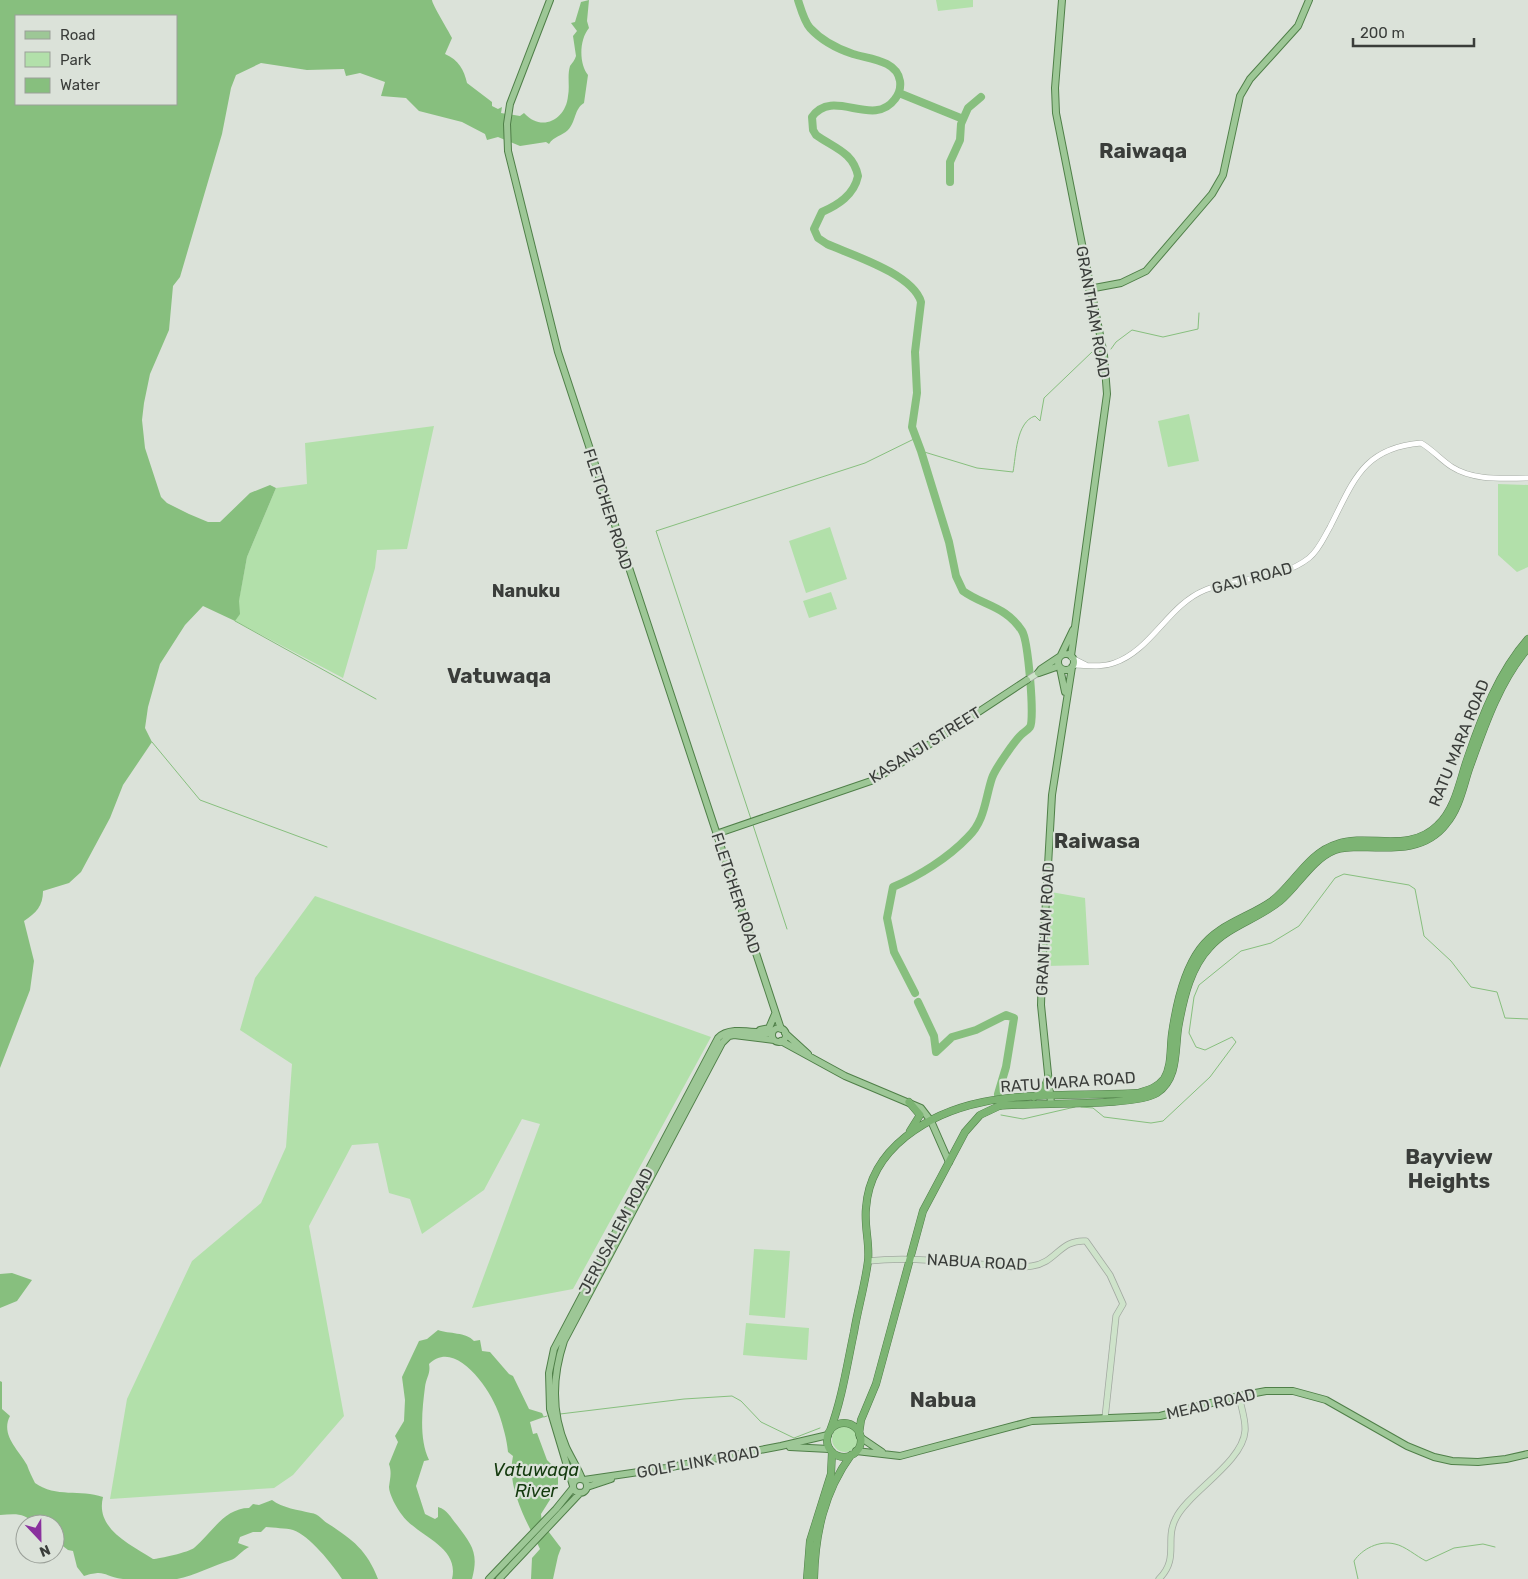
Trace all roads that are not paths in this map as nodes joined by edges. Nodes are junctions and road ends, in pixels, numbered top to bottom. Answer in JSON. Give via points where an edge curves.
{"nodes":[{"id":1,"x":550,"y":0,"type":"edge"},
{"id":2,"x":1062,"y":0,"type":"edge"},
{"id":3,"x":1309,"y":0,"type":"edge"},
{"id":4,"x":1090,"y":289,"type":"junction"},
{"id":5,"x":1528,"y":478,"type":"edge"},
{"id":6,"x":1076,"y":625,"type":"junction"},
{"id":7,"x":1528,"y":639,"type":"edge"},
{"id":8,"x":1528,"y":648,"type":"edge"},
{"id":9,"x":1060,"y":656,"type":"junction"},
{"id":10,"x":1072,"y":662,"type":"junction"},
{"id":11,"x":1059,"y":667,"type":"junction"},
{"id":12,"x":1036,"y":674,"type":"junction"},
{"id":13,"x":1027,"y":680,"type":"joint"},
{"id":14,"x":1066,"y":696,"type":"junction"},
{"id":15,"x":716,"y":834,"type":"junction"},
{"id":16,"x":775,"y":1013,"type":"junction"},
{"id":17,"x":742,"y":1031,"type":"junction"},
{"id":18,"x":778,"y":1034,"type":"junction"},
{"id":19,"x":1048,"y":1078,"type":"junction"},
{"id":20,"x":1031,"y":1098,"type":"junction"},
{"id":21,"x":1050,"y":1100,"type":"junction"},
{"id":22,"x":909,"y":1102,"type":"junction"},
{"id":23,"x":931,"y":1122,"type":"junction"},
{"id":24,"x":903,"y":1138,"type":"junction"},
{"id":25,"x":949,"y":1162,"type":"junction"},
{"id":26,"x":909,"y":1258,"type":"junction"},
{"id":27,"x":868,"y":1261,"type":"junction"},
{"id":28,"x":1239,"y":1396,"type":"junction"},
{"id":29,"x":1105,"y":1418,"type":"junction"},
{"id":30,"x":829,"y":1433,"type":"junction"},
{"id":31,"x":860,"y":1435,"type":"junction"},
{"id":32,"x":781,"y":1446,"type":"junction"},
{"id":33,"x":831,"y":1450,"type":"junction"},
{"id":34,"x":854,"y":1453,"type":"junction"},
{"id":35,"x":883,"y":1453,"type":"junction"},
{"id":36,"x":1528,"y":1454,"type":"edge"},
{"id":37,"x":614,"y":1477,"type":"junction"},
{"id":38,"x":583,"y":1479,"type":"junction"},
{"id":39,"x":588,"y":1486,"type":"junction"},
{"id":40,"x":573,"y":1487,"type":"junction"},
{"id":41,"x":580,"y":1493,"type":"junction"},
{"id":42,"x":548,"y":1522,"type":"junction"},
{"id":43,"x":533,"y":1537,"type":"junction"},
{"id":44,"x":489,"y":1579,"type":"edge"},
{"id":45,"x":499,"y":1579,"type":"edge"},
{"id":46,"x":807,"y":1579,"type":"edge"},
{"id":47,"x":814,"y":1579,"type":"edge"},
{"id":48,"x":1159,"y":1579,"type":"edge"}],
"edges":[{"from":1,"to":15,"type":"main road","name":"FLETCHER ROAD","via":[[509,109],[506,135],[510,159],[558,352]]},
{"from":2,"to":4,"type":"main road","name":"GRANTHAM ROAD","via":[[1056,114]]},
{"from":3,"to":4,"type":"main road","via":[[1298,26],[1250,79],[1240,96],[1224,175],[1212,194],[1146,271],[1121,282]]},
{"from":4,"to":6,"type":"main road","name":"GRANTHAM ROAD","via":[[1104,355],[1106,394]]},
{"from":5,"to":10,"type":"street","name":"GAJI ROAD","via":[[1470,475],[1453,468],[1422,443],[1378,455],[1364,466],[1311,557],[1286,571],[1203,591],[1175,612],[1130,655],[1113,664]]},
{"from":6,"to":9,"type":"main road","name":"GRANTHAM ROAD"},
{"from":6,"to":10,"type":"main road","name":"GRANTHAM ROAD"},
{"from":7,"to":21,"type":"highway","name":"RATU MARA ROAD","via":[[1502,677],[1475,738],[1453,802],[1438,826],[1409,840],[1353,841],[1328,848],[1272,900],[1209,939],[1195,956],[1186,977],[1174,1021],[1167,1072],[1157,1086],[1138,1093]]},
{"from":8,"to":21,"type":"highway","name":"RATU MARA ROAD","via":[[1499,695],[1459,800],[1441,830],[1428,840],[1410,847],[1332,851],[1276,904],[1212,944],[1190,980],[1179,1023],[1172,1073],[1155,1094],[1133,1100]]},
{"from":9,"to":10,"type":"main road"},
{"from":9,"to":11,"type":"main road","name":"GRANTHAM ROAD"},
{"from":9,"to":12,"type":"main road","name":"KASANJI STREET"},
{"from":10,"to":11,"type":"main road","name":"KASANJI STREET","via":[[1066,670]]},
{"from":10,"to":14,"type":"main road","name":"GRANTHAM ROAD"},
{"from":11,"to":12,"type":"main road","name":"KASANJI STREET"},
{"from":11,"to":14,"type":"main road","name":"GRANTHAM ROAD"},
{"from":12,"to":13,"type":"main road","name":"KASANJI STREET"},
{"from":13,"to":15,"type":"main road","name":"KASANJI STREET","via":[[871,781]]},
{"from":14,"to":19,"type":"main road","name":"GRANTHAM ROAD","via":[[1052,795],[1042,971],[1041,1005]]},
{"from":15,"to":16,"type":"main road","name":"FLETCHER ROAD"},
{"from":16,"to":17,"type":"main road","via":[[769,1028]]},
{"from":16,"to":18,"type":"main road","name":"FLETCHER ROAD"},
{"from":17,"to":18,"type":"main road","name":"JERUSALEM ROAD"},
{"from":17,"to":40,"type":"main road","name":"JERUSALEM ROAD","via":[[724,1033],[717,1040],[554,1349],[549,1373],[550,1409]]},
{"from":18,"to":22,"type":"main road","via":[[845,1076]]},
{"from":18,"to":38,"type":"main road","name":"JERUSALEM ROAD","via":[[734,1035],[722,1043],[564,1341],[556,1367],[555,1409],[566,1448]]},
{"from":19,"to":20,"type":"highway","via":[[1043,1092]]},
{"from":19,"to":21,"type":"main road","name":"GRANTHAM ROAD"},
{"from":20,"to":21,"type":"highway","name":"RATU MARA ROAD"},
{"from":20,"to":23,"type":"highway","name":"RATU MARA ROAD","via":[[984,1102]]},
{"from":21,"to":25,"type":"highway","name":"RATU MARA ROAD","via":[[999,1106],[987,1111],[965,1132]]},
{"from":22,"to":23,"type":"main road","via":[[921,1108]]},
{"from":22,"to":24,"type":"highway","via":[[918,1110],[920,1117]]},
{"from":23,"to":24,"type":"highway","name":"RATU MARA ROAD"},
{"from":23,"to":25,"type":"main road"},
{"from":24,"to":27,"type":"highway","name":"RATU MARA ROAD","via":[[880,1163],[868,1195],[865,1219]]},
{"from":25,"to":26,"type":"highway","name":"RATU MARA ROAD","via":[[923,1211]]},
{"from":26,"to":27,"type":"main road"},
{"from":26,"to":29,"type":"main road","name":"NABUA ROAD","via":[[1034,1266],[1052,1258],[1067,1243],[1086,1241],[1110,1275],[1123,1304],[1116,1316]]},
{"from":26,"to":31,"type":"highway","name":"RATU MARA ROAD","via":[[876,1384],[861,1420]]},
{"from":27,"to":30,"type":"highway","name":"RATU MARA ROAD","via":[[840,1398]]},
{"from":28,"to":29,"type":"main road","name":"MEAD ROAD","via":[[1160,1416]]},
{"from":28,"to":36,"type":"main road","name":"MEAD ROAD","via":[[1293,1391],[1326,1400],[1407,1446],[1452,1461],[1494,1461]]},
{"from":28,"to":48,"type":"main road","via":[[1245,1432],[1239,1446],[1218,1474],[1176,1517],[1171,1534],[1170,1562]]},
{"from":29,"to":35,"type":"main road","name":"MEAD ROAD","via":[[1032,1420],[916,1453],[897,1456]]},
{"from":30,"to":31,"type":"highway","via":[[838,1424],[848,1424]]},
{"from":30,"to":32,"type":"main road","name":"GOLF LINK ROAD"},
{"from":30,"to":33,"type":"highway"},
{"from":31,"to":34,"type":"highway"},
{"from":31,"to":35,"type":"main road"},
{"from":32,"to":33,"type":"main road","name":"GOLF LINK ROAD"},
{"from":32,"to":37,"type":"main road","name":"GOLF LINK ROAD"},
{"from":33,"to":34,"type":"highway","via":[[841,1456]]},
{"from":33,"to":46,"type":"highway","via":[[831,1474],[810,1541]]},
{"from":34,"to":35,"type":"main road","name":"MEAD ROAD"},
{"from":34,"to":47,"type":"highway","via":[[835,1480],[820,1521]]},
{"from":37,"to":38,"type":"main road","name":"GOLF LINK ROAD"},
{"from":37,"to":39,"type":"main road","name":"GOLF LINK ROAD"},
{"from":38,"to":39,"type":"main road"},
{"from":38,"to":40,"type":"main road","via":[[576,1480]]},
{"from":39,"to":41,"type":"main road"},
{"from":40,"to":41,"type":"main road"},
{"from":40,"to":42,"type":"main road"},
{"from":41,"to":42,"type":"main road"},
{"from":42,"to":43,"type":"main road"},
{"from":43,"to":44,"type":"main road"},
{"from":43,"to":45,"type":"main road"}]}
